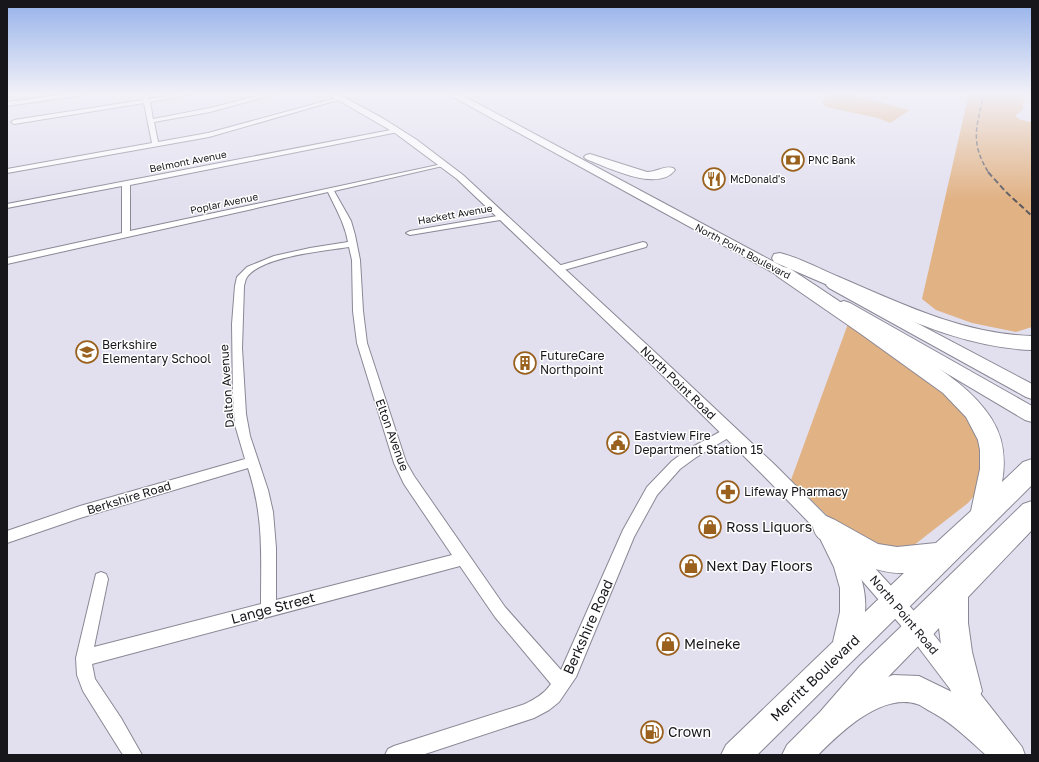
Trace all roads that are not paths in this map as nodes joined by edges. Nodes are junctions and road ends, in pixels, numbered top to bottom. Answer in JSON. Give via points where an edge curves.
{"nodes":[{"id":1,"x":152,"y":129,"type":"edge"},
{"id":2,"x":232,"y":129,"type":"edge"},
{"id":3,"x":392,"y":129,"type":"edge"},
{"id":4,"x":517,"y":129,"type":"edge"},
{"id":5,"x":536,"y":129,"type":"edge"},
{"id":6,"x":396,"y":131,"type":"junction"},
{"id":7,"x":155,"y":144,"type":"junction"},
{"id":8,"x":590,"y":157,"type":"junction"},
{"id":9,"x":445,"y":164,"type":"junction"},
{"id":10,"x":669,"y":170,"type":"dead end"},
{"id":11,"x":7,"y":171,"type":"edge"},
{"id":12,"x":126,"y":183,"type":"junction"},
{"id":13,"x":330,"y":190,"type":"junction"},
{"id":14,"x":658,"y":193,"type":"junction"},
{"id":15,"x":7,"y":206,"type":"edge"},
{"id":16,"x":503,"y":217,"type":"junction"},
{"id":17,"x":704,"y":230,"type":"junction"},
{"id":18,"x":410,"y":233,"type":"dead end"},
{"id":19,"x":126,"y":234,"type":"junction"},
{"id":20,"x":353,"y":244,"type":"junction"},
{"id":21,"x":643,"y":245,"type":"dead end"},
{"id":22,"x":7,"y":261,"type":"edge"},
{"id":23,"x":782,"y":265,"type":"junction"},
{"id":24,"x":558,"y":269,"type":"junction"},
{"id":25,"x":1032,"y":343,"type":"edge"},
{"id":26,"x":1025,"y":388,"type":"edge"},
{"id":27,"x":1032,"y":415,"type":"edge"},
{"id":28,"x":730,"y":432,"type":"junction"},
{"id":29,"x":251,"y":462,"type":"junction"},
{"id":30,"x":1032,"y":469,"type":"edge"},
{"id":31,"x":1032,"y":512,"type":"edge"},
{"id":32,"x":982,"y":518,"type":"junction"},
{"id":33,"x":826,"y":528,"type":"junction"},
{"id":34,"x":1032,"y":531,"type":"edge"},
{"id":35,"x":7,"y":537,"type":"edge"},
{"id":36,"x":997,"y":548,"type":"junction"},
{"id":37,"x":940,"y":555,"type":"junction"},
{"id":38,"x":463,"y":559,"type":"junction"},
{"id":39,"x":101,"y":579,"type":"dead end"},
{"id":40,"x":954,"y":591,"type":"junction"},
{"id":41,"x":894,"y":602,"type":"junction"},
{"id":42,"x":269,"y":609,"type":"junction"},
{"id":43,"x":917,"y":629,"type":"junction"},
{"id":44,"x":844,"y":650,"type":"junction"},
{"id":45,"x":84,"y":658,"type":"junction"},
{"id":46,"x":562,"y":684,"type":"junction"},
{"id":47,"x":966,"y":691,"type":"junction"},
{"id":48,"x":830,"y":722,"type":"junction"},
{"id":49,"x":132,"y":755,"type":"edge"},
{"id":50,"x":394,"y":755,"type":"edge"},
{"id":51,"x":736,"y":755,"type":"edge"},
{"id":52,"x":797,"y":755,"type":"edge"},
{"id":53,"x":1007,"y":755,"type":"edge"},
{"id":54,"x":1014,"y":755,"type":"edge"}],
"edges":[{"from":1,"to":7,"type":"street"},
{"from":2,"to":7,"type":"street"},
{"from":3,"to":6,"type":"street","name":"North Point Road"},
{"from":4,"to":17,"type":"main road","name":"North Point Boulevard"},
{"from":5,"to":8,"type":"main road","name":"North Point Boulevard"},
{"from":6,"to":9,"type":"street","name":"North Point Road"},
{"from":6,"to":12,"type":"street","name":"Belmont Avenue"},
{"from":7,"to":11,"type":"street"},
{"from":8,"to":10,"type":"main road","via":[[646,176],[658,176]]},
{"from":8,"to":14,"type":"main road","name":"North Point Boulevard"},
{"from":9,"to":13,"type":"street","name":"Poplar Avenue"},
{"from":9,"to":16,"type":"street","name":"North Point Road"},
{"from":12,"to":15,"type":"street","name":"Belmont Avenue"},
{"from":12,"to":19,"type":"street"},
{"from":13,"to":19,"type":"street","name":"Poplar Avenue"},
{"from":13,"to":20,"type":"street","name":"Elton Avenue","via":[[347,221]]},
{"from":14,"to":17,"type":"main road","via":[[660,200]]},
{"from":14,"to":23,"type":"main road","name":"North Point Boulevard"},
{"from":16,"to":18,"type":"street","name":"Hackett Avenue"},
{"from":16,"to":24,"type":"street","name":"North Point Road"},
{"from":17,"to":23,"type":"main road","name":"North Point Boulevard"},
{"from":19,"to":22,"type":"street","name":"Poplar Avenue"},
{"from":20,"to":29,"type":"street","name":"Dalton Avenue","via":[[272,259],[249,270],[239,282],[237,313],[240,411]]},
{"from":20,"to":38,"type":"street","name":"Elton Avenue","via":[[362,343],[394,448],[409,480]]},
{"from":21,"to":24,"type":"street"},
{"from":23,"to":25,"type":"highway","via":[[950,328],[991,340]]},
{"from":23,"to":26,"type":"main road","name":"North Point Boulevard","via":[[820,277]]},
{"from":23,"to":27,"type":"main road","name":"North Point Boulevard"},
{"from":23,"to":32,"type":"highway","via":[[938,378],[973,410],[986,430],[991,450],[991,473]]},
{"from":24,"to":28,"type":"street","name":"North Point Road"},
{"from":28,"to":33,"type":"street","name":"North Point Road"},
{"from":28,"to":46,"type":"street","name":"Berkshire Road","via":[[681,462],[652,491],[628,534]]},
{"from":29,"to":35,"type":"street","name":"Berkshire Road","via":[[87,510]]},
{"from":29,"to":42,"type":"street","name":"Dalton Avenue","via":[[265,511]]},
{"from":30,"to":32,"type":"highway"},
{"from":31,"to":36,"type":"highway"},
{"from":32,"to":37,"type":"highway"},
{"from":33,"to":37,"type":"highway","via":[[859,548],[889,559]]},
{"from":33,"to":41,"type":"street","name":"North Point Road"},
{"from":33,"to":44,"type":"main road","via":[[849,576],[852,588],[851,621]]},
{"from":34,"to":36,"type":"highway"},
{"from":36,"to":40,"type":"highway"},
{"from":37,"to":41,"type":"highway"},
{"from":38,"to":42,"type":"street","name":"Lange Street"},
{"from":38,"to":46,"type":"street","name":"Elton Avenue","via":[[500,612]]},
{"from":39,"to":45,"type":"street"},
{"from":40,"to":43,"type":"highway"},
{"from":40,"to":47,"type":"highway","via":[[953,623]]},
{"from":41,"to":43,"type":"street","name":"North Point Road"},
{"from":41,"to":44,"type":"main road","name":"Merritt Boulevard"},
{"from":42,"to":45,"type":"street","name":"Lange Street"},
{"from":43,"to":47,"type":"street","name":"North Point Road"},
{"from":43,"to":48,"type":"main road","via":[[870,676]]},
{"from":44,"to":51,"type":"main road","name":"Merritt Boulevard"},
{"from":45,"to":49,"type":"street","via":[[88,685],[115,724]]},
{"from":46,"to":50,"type":"street","name":"Berkshire Road","via":[[553,696],[528,712]]},
{"from":47,"to":54,"type":"street","name":"North Point Road"},
{"from":48,"to":52,"type":"main road"},
{"from":48,"to":53,"type":"main road","via":[[867,698],[892,690],[919,690],[966,717]]}]}
